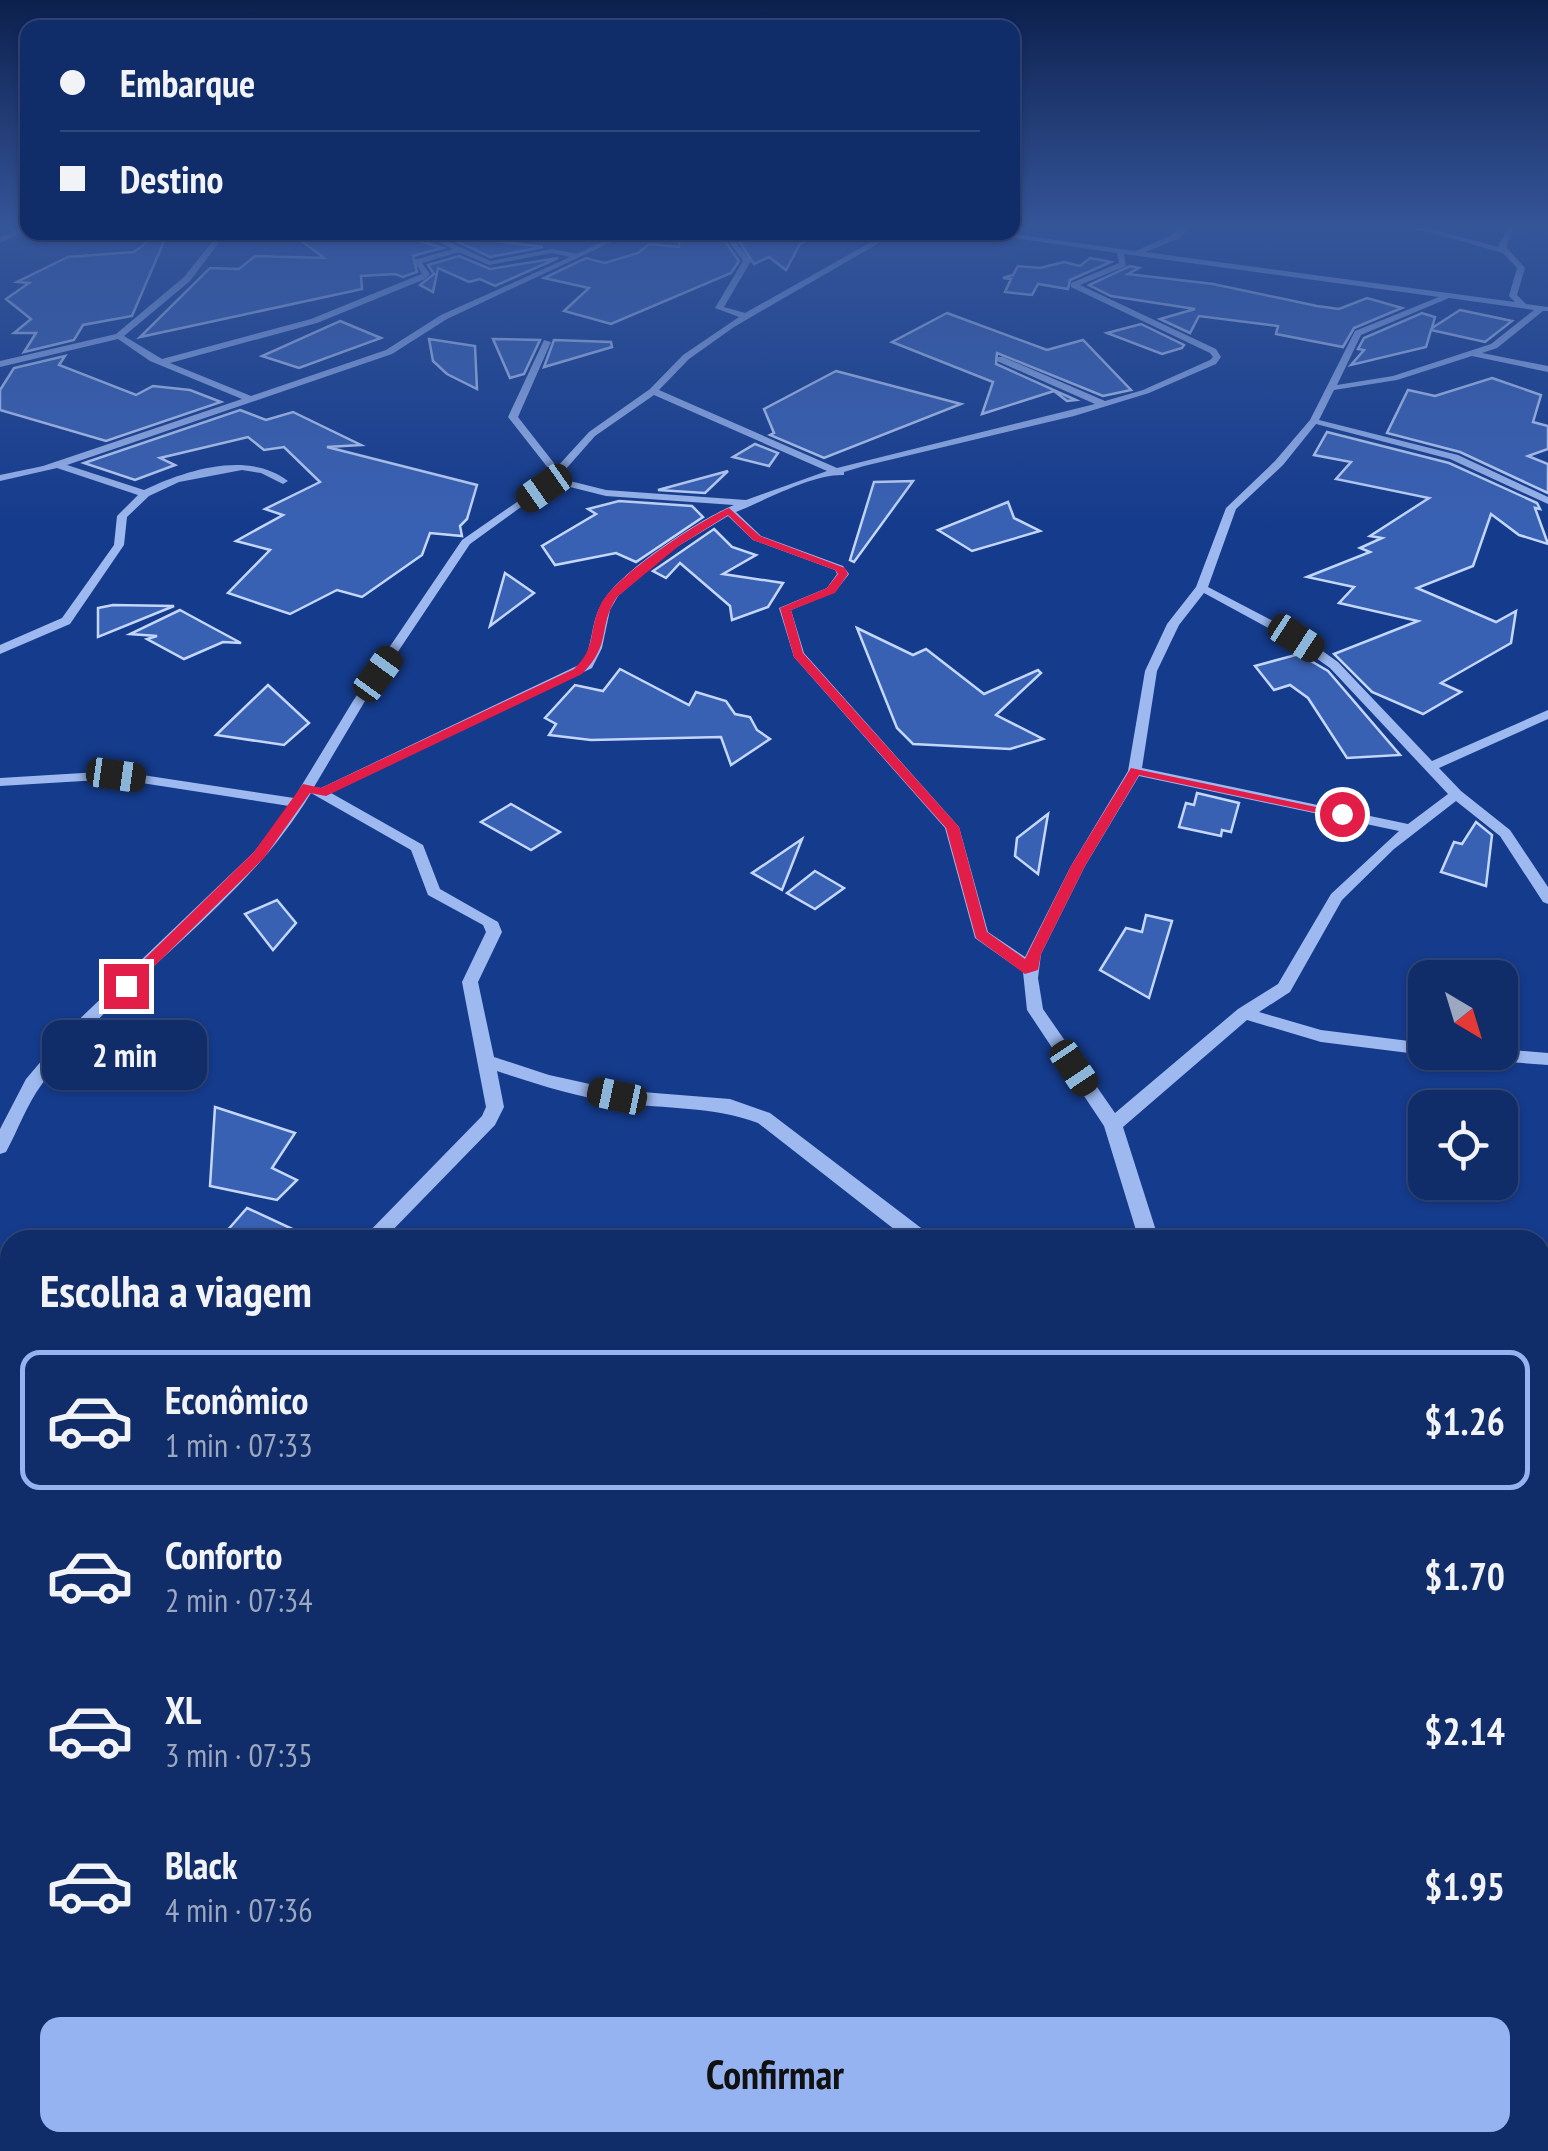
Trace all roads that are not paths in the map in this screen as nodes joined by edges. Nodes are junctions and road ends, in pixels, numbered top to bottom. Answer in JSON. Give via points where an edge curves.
{"nodes":[{"id":1,"x":130,"y":326,"type":"edge"},
{"id":2,"x":294,"y":326,"type":"edge"},
{"id":3,"x":429,"y":326,"type":"edge"},
{"id":4,"x":730,"y":326,"type":"edge"},
{"id":5,"x":1161,"y":326,"type":"edge"},
{"id":6,"x":1374,"y":326,"type":"edge"},
{"id":7,"x":1520,"y":326,"type":"edge"},
{"id":8,"x":119,"y":336,"type":"junction"},
{"id":9,"x":546,"y":342,"type":"dead end"},
{"id":10,"x":1474,"y":354,"type":"junction"},
{"id":11,"x":1000,"y":359,"type":"dead end"},
{"id":12,"x":162,"y":362,"type":"junction"},
{"id":13,"x":0,"y":364,"type":"edge"},
{"id":14,"x":1548,"y":369,"type":"edge"},
{"id":15,"x":1332,"y":388,"type":"junction"},
{"id":16,"x":653,"y":391,"type":"junction"},
{"id":17,"x":252,"y":399,"type":"junction"},
{"id":18,"x":1103,"y":404,"type":"junction"},
{"id":19,"x":1314,"y":421,"type":"junction"},
{"id":20,"x":58,"y":464,"type":"junction"},
{"id":21,"x":840,"y":473,"type":"junction"},
{"id":22,"x":0,"y":478,"type":"edge"},
{"id":23,"x":555,"y":478,"type":"junction"},
{"id":24,"x":283,"y":481,"type":"dead end"},
{"id":25,"x":145,"y":494,"type":"junction"},
{"id":26,"x":1548,"y":502,"type":"edge"},
{"id":27,"x":749,"y":504,"type":"junction"},
{"id":28,"x":729,"y":511,"type":"junction"},
{"id":29,"x":1202,"y":588,"type":"junction"},
{"id":30,"x":0,"y":650,"type":"edge"},
{"id":31,"x":1548,"y":714,"type":"edge"},
{"id":32,"x":1432,"y":766,"type":"junction"},
{"id":33,"x":1135,"y":771,"type":"junction"},
{"id":34,"x":0,"y":782,"type":"edge"},
{"id":35,"x":314,"y":790,"type":"junction"},
{"id":36,"x":1456,"y":794,"type":"junction"},
{"id":37,"x":298,"y":803,"type":"junction"},
{"id":38,"x":1411,"y":829,"type":"junction"},
{"id":39,"x":1548,"y":899,"type":"edge"},
{"id":40,"x":1031,"y":970,"type":"junction"},
{"id":41,"x":1244,"y":1013,"type":"junction"},
{"id":42,"x":1408,"y":1047,"type":"edge"},
{"id":43,"x":1518,"y":1057,"type":"edge"},
{"id":44,"x":1548,"y":1059,"type":"edge"},
{"id":45,"x":485,"y":1061,"type":"junction"},
{"id":46,"x":1113,"y":1125,"type":"junction"},
{"id":47,"x":0,"y":1148,"type":"edge"},
{"id":48,"x":381,"y":1230,"type":"edge"},
{"id":49,"x":909,"y":1230,"type":"edge"},
{"id":50,"x":1146,"y":1230,"type":"edge"}],
"edges":[{"from":1,"to":8,"type":"street"},
{"from":2,"to":12,"type":"street"},
{"from":3,"to":17,"type":"street","via":[[389,352]]},
{"from":4,"to":16,"type":"street"},
{"from":5,"to":18,"type":"street","via":[[1217,358]]},
{"from":6,"to":15,"type":"street","via":[[1358,333]]},
{"from":7,"to":10,"type":"street"},
{"from":8,"to":12,"type":"street"},
{"from":8,"to":13,"type":"street"},
{"from":9,"to":23,"type":"street","via":[[512,417]]},
{"from":10,"to":14,"type":"street"},
{"from":10,"to":15,"type":"street"},
{"from":11,"to":18,"type":"street"},
{"from":12,"to":17,"type":"street"},
{"from":15,"to":19,"type":"street"},
{"from":16,"to":21,"type":"street"},
{"from":16,"to":23,"type":"street","via":[[592,434]]},
{"from":17,"to":20,"type":"street"},
{"from":18,"to":21,"type":"street"},
{"from":19,"to":26,"type":"street","via":[[1454,456]]},
{"from":19,"to":29,"type":"street","via":[[1232,508]]},
{"from":20,"to":22,"type":"street"},
{"from":20,"to":25,"type":"street"},
{"from":21,"to":27,"type":"street"},
{"from":23,"to":27,"type":"street","via":[[606,493]]},
{"from":23,"to":35,"type":"street","via":[[466,542],[359,701]]},
{"from":24,"to":25,"type":"street","via":[[242,466],[176,479]]},
{"from":25,"to":30,"type":"street","via":[[122,516],[119,545],[66,621]]},
{"from":27,"to":28,"type":"street"},
{"from":28,"to":35,"type":"street","via":[[676,542],[613,595],[588,665]]},
{"from":28,"to":40,"type":"street","via":[[756,538],[840,568],[843,574],[831,590],[785,608],[798,654],[952,827],[981,934]]},
{"from":29,"to":32,"type":"street","via":[[1321,654]]},
{"from":29,"to":33,"type":"street","via":[[1172,624],[1151,671]]},
{"from":31,"to":32,"type":"street"},
{"from":32,"to":36,"type":"street"},
{"from":33,"to":38,"type":"street"},
{"from":33,"to":40,"type":"street","via":[[1078,866]]},
{"from":34,"to":37,"type":"street","via":[[116,775]]},
{"from":35,"to":37,"type":"street"},
{"from":35,"to":45,"type":"street","via":[[418,848],[433,892],[490,922],[494,932],[470,982]]},
{"from":36,"to":38,"type":"street"},
{"from":36,"to":39,"type":"street","via":[[1517,846]]},
{"from":37,"to":47,"type":"street","via":[[206,910],[72,1036],[32,1084]]},
{"from":38,"to":41,"type":"street","via":[[1336,897],[1284,988]]},
{"from":40,"to":46,"type":"street","via":[[1036,1010]]},
{"from":41,"to":42,"type":"street","via":[[1321,1036]]},
{"from":41,"to":46,"type":"street"},
{"from":43,"to":44,"type":"street"},
{"from":45,"to":48,"type":"street","via":[[494,1107],[489,1120]]},
{"from":45,"to":49,"type":"street","via":[[600,1092],[730,1106],[764,1118]]},
{"from":46,"to":50,"type":"street"}]}
